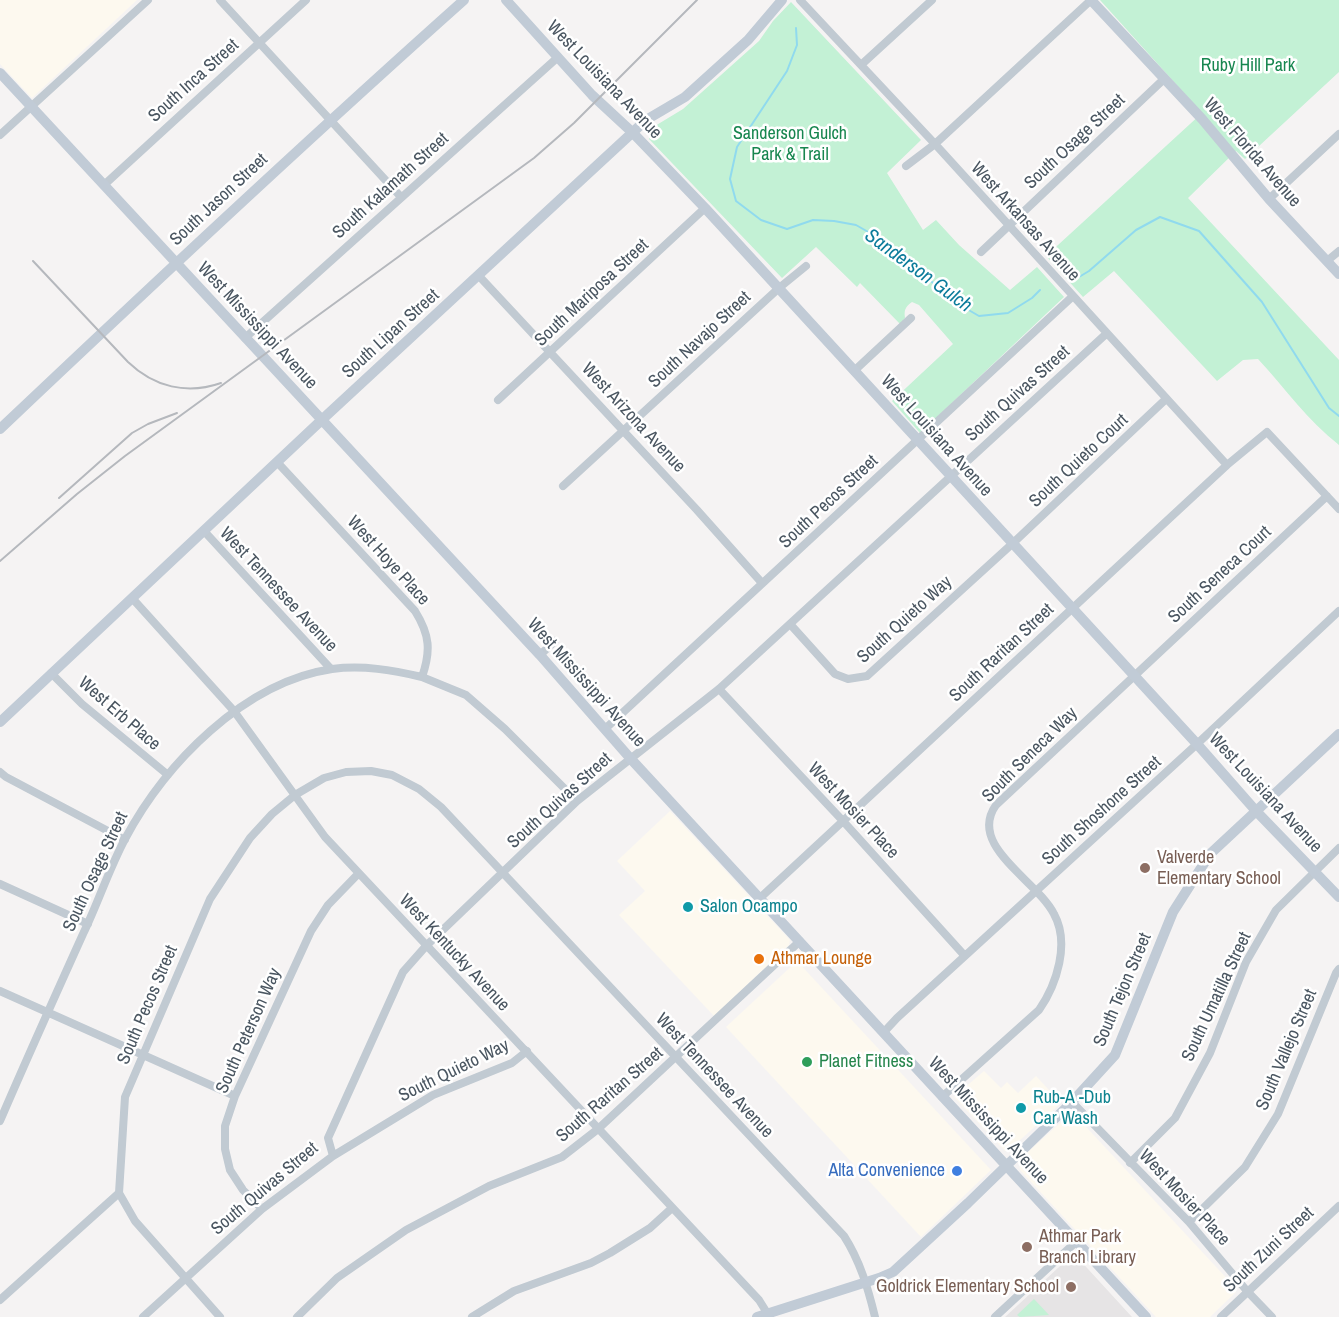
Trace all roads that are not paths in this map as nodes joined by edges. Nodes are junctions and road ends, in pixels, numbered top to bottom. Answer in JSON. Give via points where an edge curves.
{"nodes":[{"id":1,"x":148,"y":0,"type":"edge"},
{"id":2,"x":220,"y":0,"type":"edge"},
{"id":3,"x":306,"y":0,"type":"edge"},
{"id":4,"x":464,"y":0,"type":"edge"},
{"id":5,"x":506,"y":0,"type":"edge"},
{"id":6,"x":782,"y":0,"type":"edge"},
{"id":7,"x":800,"y":0,"type":"edge"},
{"id":8,"x":932,"y":0,"type":"edge"},
{"id":9,"x":1091,"y":0,"type":"edge"},
{"id":10,"x":259,"y":43,"type":"junction"},
{"id":11,"x":557,"y":58,"type":"junction"},
{"id":12,"x":861,"y":65,"type":"junction"},
{"id":13,"x":0,"y":74,"type":"edge"},
{"id":14,"x":1164,"y":79,"type":"junction"},
{"id":15,"x":31,"y":106,"type":"junction"},
{"id":16,"x":329,"y":120,"type":"junction"},
{"id":17,"x":633,"y":133,"type":"junction"},
{"id":18,"x":1339,"y":134,"type":"edge"},
{"id":19,"x":0,"y":135,"type":"edge"},
{"id":20,"x":934,"y":144,"type":"junction"},
{"id":21,"x":906,"y":166,"type":"dead end"},
{"id":22,"x":104,"y":185,"type":"junction"},
{"id":23,"x":401,"y":197,"type":"junction"},
{"id":24,"x":1269,"y":199,"type":"junction"},
{"id":25,"x":705,"y":208,"type":"junction"},
{"id":26,"x":1009,"y":226,"type":"junction"},
{"id":27,"x":1339,"y":251,"type":"edge"},
{"id":28,"x":981,"y":252,"type":"dead end"},
{"id":29,"x":1327,"y":261,"type":"junction"},
{"id":30,"x":176,"y":262,"type":"junction"},
{"id":31,"x":806,"y":266,"type":"dead end"},
{"id":32,"x":1339,"y":274,"type":"edge"},
{"id":33,"x":479,"y":276,"type":"junction"},
{"id":34,"x":779,"y":288,"type":"junction"},
{"id":35,"x":1072,"y":296,"type":"junction"},
{"id":36,"x":911,"y":318,"type":"dead end"},
{"id":37,"x":1106,"y":334,"type":"junction"},
{"id":38,"x":245,"y":338,"type":"junction"},
{"id":39,"x":551,"y":352,"type":"junction"},
{"id":40,"x":855,"y":371,"type":"junction"},
{"id":41,"x":1166,"y":399,"type":"junction"},
{"id":42,"x":498,"y":400,"type":"dead end"},
{"id":43,"x":321,"y":420,"type":"junction"},
{"id":44,"x":0,"y":429,"type":"edge"},
{"id":45,"x":623,"y":430,"type":"junction"},
{"id":46,"x":917,"y":440,"type":"junction"},
{"id":47,"x":277,"y":462,"type":"junction"},
{"id":48,"x":1227,"y":465,"type":"junction"},
{"id":49,"x":950,"y":476,"type":"junction"},
{"id":50,"x":563,"y":486,"type":"dead end"},
{"id":51,"x":1327,"y":496,"type":"junction"},
{"id":52,"x":1339,"y":509,"type":"edge"},
{"id":53,"x":204,"y":531,"type":"junction"},
{"id":54,"x":1012,"y":544,"type":"junction"},
{"id":55,"x":762,"y":583,"type":"junction"},
{"id":56,"x":132,"y":598,"type":"junction"},
{"id":57,"x":1071,"y":609,"type":"junction"},
{"id":58,"x":1339,"y":611,"type":"edge"},
{"id":59,"x":790,"y":624,"type":"junction"},
{"id":60,"x":555,"y":641,"type":"dead end"},
{"id":61,"x":540,"y":655,"type":"junction"},
{"id":62,"x":331,"y":669,"type":"junction"},
{"id":63,"x":51,"y":674,"type":"junction"},
{"id":64,"x":1133,"y":676,"type":"junction"},
{"id":65,"x":422,"y":677,"type":"junction"},
{"id":66,"x":719,"y":689,"type":"junction"},
{"id":67,"x":234,"y":711,"type":"junction"},
{"id":68,"x":0,"y":722,"type":"edge"},
{"id":69,"x":605,"y":729,"type":"junction"},
{"id":70,"x":1339,"y":734,"type":"edge"},
{"id":71,"x":1197,"y":744,"type":"junction"},
{"id":72,"x":630,"y":758,"type":"junction"},
{"id":73,"x":0,"y":772,"type":"edge"},
{"id":74,"x":382,"y":772,"type":"joint"},
{"id":75,"x":168,"y":776,"type":"junction"},
{"id":76,"x":295,"y":795,"type":"junction"},
{"id":77,"x":577,"y":801,"type":"junction"},
{"id":78,"x":1256,"y":811,"type":"junction"},
{"id":79,"x":843,"y":821,"type":"junction"},
{"id":80,"x":125,"y":840,"type":"junction"},
{"id":81,"x":1339,"y":848,"type":"edge"},
{"id":82,"x":1314,"y":870,"type":"junction"},
{"id":83,"x":358,"y":873,"type":"junction"},
{"id":84,"x":504,"y":873,"type":"junction"},
{"id":85,"x":0,"y":884,"type":"edge"},
{"id":86,"x":1036,"y":891,"type":"junction"},
{"id":87,"x":1339,"y":897,"type":"edge"},
{"id":88,"x":760,"y":898,"type":"junction"},
{"id":89,"x":88,"y":924,"type":"junction"},
{"id":90,"x":800,"y":941,"type":"junction"},
{"id":91,"x":426,"y":946,"type":"junction"},
{"id":92,"x":964,"y":956,"type":"junction"},
{"id":93,"x":1339,"y":969,"type":"edge"},
{"id":94,"x":0,"y":991,"type":"edge"},
{"id":95,"x":48,"y":1012,"type":"junction"},
{"id":96,"x":884,"y":1032,"type":"junction"},
{"id":97,"x":527,"y":1051,"type":"junction"},
{"id":98,"x":142,"y":1053,"type":"junction"},
{"id":99,"x":676,"y":1057,"type":"junction"},
{"id":100,"x":235,"y":1096,"type":"junction"},
{"id":101,"x":942,"y":1097,"type":"junction"},
{"id":102,"x":1072,"y":1102,"type":"junction"},
{"id":103,"x":0,"y":1121,"type":"edge"},
{"id":104,"x":598,"y":1130,"type":"junction"},
{"id":105,"x":333,"y":1156,"type":"junction"},
{"id":106,"x":1130,"y":1163,"type":"junction"},
{"id":107,"x":1005,"y":1165,"type":"junction"},
{"id":108,"x":119,"y":1193,"type":"junction"},
{"id":109,"x":1339,"y":1206,"type":"edge"},
{"id":110,"x":672,"y":1208,"type":"junction"},
{"id":111,"x":262,"y":1209,"type":"junction"},
{"id":112,"x":1189,"y":1222,"type":"junction"},
{"id":113,"x":1077,"y":1241,"type":"junction"},
{"id":114,"x":184,"y":1278,"type":"junction"},
{"id":115,"x":866,"y":1282,"type":"junction"},
{"id":116,"x":1247,"y":1291,"type":"junction"},
{"id":117,"x":0,"y":1300,"type":"edge"},
{"id":118,"x":765,"y":1316,"type":"edge"},
{"id":119,"x":143,"y":1317,"type":"edge"},
{"id":120,"x":220,"y":1317,"type":"edge"},
{"id":121,"x":297,"y":1317,"type":"edge"},
{"id":122,"x":472,"y":1317,"type":"edge"},
{"id":123,"x":875,"y":1317,"type":"edge"},
{"id":124,"x":995,"y":1317,"type":"edge"},
{"id":125,"x":1146,"y":1317,"type":"edge"},
{"id":126,"x":1221,"y":1317,"type":"edge"},
{"id":127,"x":1272,"y":1317,"type":"edge"}],
"edges":[{"from":1,"to":15,"type":"street"},
{"from":2,"to":10,"type":"street"},
{"from":3,"to":10,"type":"street","name":"South Inca Street"},
{"from":4,"to":16,"type":"street","name":"South Jason Street"},
{"from":5,"to":11,"type":"street","name":"West Louisiana Avenue"},
{"from":6,"to":17,"type":"street","name":"South Lipan Street","via":[[748,40],[685,97],[646,120]]},
{"from":7,"to":12,"type":"street","name":"West Arkansas Avenue"},
{"from":8,"to":12,"type":"street"},
{"from":9,"to":14,"type":"street","name":"West Florida Avenue"},
{"from":9,"to":20,"type":"street"},
{"from":10,"to":16,"type":"street"},
{"from":10,"to":22,"type":"street","name":"South Inca Street"},
{"from":11,"to":17,"type":"street","name":"West Louisiana Avenue"},
{"from":11,"to":23,"type":"street","name":"South Kalamath Street"},
{"from":12,"to":20,"type":"street","name":"West Arkansas Avenue"},
{"from":13,"to":15,"type":"street","name":"West Mississippi Avenue"},
{"from":14,"to":24,"type":"street","name":"West Florida Avenue"},
{"from":14,"to":26,"type":"street","name":"South Osage Street"},
{"from":15,"to":19,"type":"street"},
{"from":15,"to":22,"type":"street","name":"West Mississippi Avenue"},
{"from":16,"to":23,"type":"street"},
{"from":16,"to":30,"type":"street","name":"South Jason Street"},
{"from":17,"to":25,"type":"street","name":"West Louisiana Avenue"},
{"from":17,"to":33,"type":"street","name":"South Lipan Street"},
{"from":18,"to":24,"type":"street"},
{"from":20,"to":21,"type":"street"},
{"from":20,"to":26,"type":"street","name":"West Arkansas Avenue"},
{"from":22,"to":30,"type":"street","name":"West Mississippi Avenue"},
{"from":23,"to":38,"type":"street","name":"South Kalamath Street"},
{"from":24,"to":29,"type":"street","name":"West Florida Avenue"},
{"from":25,"to":34,"type":"street","name":"West Louisiana Avenue"},
{"from":25,"to":39,"type":"street","name":"South Mariposa Street"},
{"from":26,"to":28,"type":"street","name":"South Osage Street"},
{"from":26,"to":35,"type":"street","name":"West Arkansas Avenue"},
{"from":27,"to":29,"type":"street"},
{"from":29,"to":32,"type":"street","name":"West Florida Avenue"},
{"from":30,"to":38,"type":"street","name":"West Mississippi Avenue"},
{"from":30,"to":44,"type":"street","name":"South Jason Street"},
{"from":31,"to":34,"type":"street","name":"South Navajo Street"},
{"from":33,"to":39,"type":"street","name":"West Arizona Avenue"},
{"from":33,"to":43,"type":"street","name":"South Lipan Street"},
{"from":34,"to":40,"type":"street","name":"West Louisiana Avenue"},
{"from":34,"to":45,"type":"street","name":"South Navajo Street"},
{"from":35,"to":37,"type":"street","name":"West Arkansas Avenue"},
{"from":35,"to":46,"type":"street","name":"South Pecos Street"},
{"from":36,"to":40,"type":"street"},
{"from":37,"to":41,"type":"street","name":"West Arkansas Avenue"},
{"from":37,"to":49,"type":"street","name":"South Quivas Street"},
{"from":38,"to":43,"type":"street","name":"West Mississippi Avenue"},
{"from":39,"to":42,"type":"street","name":"South Mariposa Street"},
{"from":39,"to":45,"type":"street","name":"West Arizona Avenue"},
{"from":40,"to":46,"type":"street","name":"West Louisiana Avenue"},
{"from":41,"to":48,"type":"street","name":"West Arkansas Avenue"},
{"from":41,"to":54,"type":"street","name":"South Quieto Court"},
{"from":43,"to":47,"type":"street","name":"South Lipan Street"},
{"from":43,"to":61,"type":"street","name":"West Mississippi Avenue"},
{"from":45,"to":50,"type":"street","name":"South Navajo Street"},
{"from":45,"to":55,"type":"street","name":"West Arizona Avenue"},
{"from":46,"to":49,"type":"street","name":"West Louisiana Avenue"},
{"from":46,"to":55,"type":"street","name":"South Pecos Street"},
{"from":47,"to":53,"type":"street","name":"South Lipan Street"},
{"from":47,"to":65,"type":"street","name":"West Hoye Place","via":[[416,610],[428,639],[428,659]]},
{"from":48,"to":51,"type":"street","name":"South Raritan Street","via":[[1267,432]]},
{"from":48,"to":57,"type":"street","name":"South Raritan Street"},
{"from":49,"to":54,"type":"street","name":"West Louisiana Avenue"},
{"from":49,"to":59,"type":"street","name":"South Quivas Street"},
{"from":51,"to":52,"type":"street"},
{"from":51,"to":64,"type":"street","name":"South Seneca Court"},
{"from":53,"to":56,"type":"street","name":"South Lipan Street"},
{"from":53,"to":62,"type":"street","name":"West Tennessee Avenue"},
{"from":54,"to":57,"type":"street","name":"West Louisiana Avenue"},
{"from":54,"to":59,"type":"street","name":"South Quieto Way","via":[[867,676],[848,679],[835,674]]},
{"from":55,"to":69,"type":"street","name":"South Pecos Street"},
{"from":56,"to":63,"type":"street","name":"South Lipan Street"},
{"from":56,"to":67,"type":"street","name":"West Kentucky Avenue"},
{"from":57,"to":64,"type":"street","name":"West Louisiana Avenue"},
{"from":57,"to":79,"type":"street","name":"South Raritan Street"},
{"from":58,"to":71,"type":"street","name":"South Shoshone Street"},
{"from":59,"to":66,"type":"street","name":"South Quivas Street"},
{"from":60,"to":61,"type":"street"},
{"from":61,"to":69,"type":"street","name":"West Mississippi Avenue"},
{"from":62,"to":65,"type":"street","name":"South Osage Street","via":[[375,668]]},
{"from":62,"to":67,"type":"street","name":"South Osage Street","via":[[279,686]]},
{"from":63,"to":68,"type":"street","name":"South Lipan Street"},
{"from":63,"to":75,"type":"street","name":"West Erb Place"},
{"from":64,"to":71,"type":"street","name":"West Louisiana Avenue"},
{"from":64,"to":86,"type":"street","name":"South Seneca Way","via":[[991,812],[988,824],[992,843]]},
{"from":65,"to":77,"type":"street","via":[[466,695]]},
{"from":66,"to":72,"type":"street","name":"South Quivas Street"},
{"from":66,"to":79,"type":"street","name":"West Mosier Place"},
{"from":67,"to":75,"type":"street","name":"South Osage Street","via":[[199,741]]},
{"from":67,"to":76,"type":"street","name":"West Kentucky Avenue"},
{"from":69,"to":72,"type":"street","name":"West Mississippi Avenue"},
{"from":70,"to":78,"type":"street","name":"South Tejon Street"},
{"from":71,"to":78,"type":"street","name":"West Louisiana Avenue"},
{"from":71,"to":86,"type":"street","name":"South Shoshone Street"},
{"from":72,"to":77,"type":"street","name":"South Quivas Street"},
{"from":72,"to":88,"type":"street","name":"West Mississippi Avenue"},
{"from":73,"to":80,"type":"street"},
{"from":74,"to":76,"type":"street","name":"South Pecos Street","via":[[334,775]]},
{"from":74,"to":84,"type":"street","name":"West Tennessee Avenue","via":[[410,783],[428,796]]},
{"from":75,"to":80,"type":"street","name":"South Osage Street"},
{"from":76,"to":83,"type":"street","name":"West Kentucky Avenue","via":[[325,837]]},
{"from":76,"to":98,"type":"street","name":"South Pecos Street","via":[[250,838],[210,898]]},
{"from":77,"to":84,"type":"street","name":"South Quivas Street"},
{"from":78,"to":82,"type":"street","name":"West Louisiana Avenue"},
{"from":78,"to":102,"type":"street","name":"South Tejon Street","via":[[1210,854],[1173,912],[1115,1055]]},
{"from":79,"to":88,"type":"street","name":"South Raritan Street"},
{"from":79,"to":92,"type":"street","name":"West Mosier Place"},
{"from":80,"to":89,"type":"street","name":"South Osage Street"},
{"from":81,"to":82,"type":"street","name":"South Umatilla Street"},
{"from":82,"to":87,"type":"street","name":"West Louisiana Avenue"},
{"from":82,"to":106,"type":"street","name":"South Umatilla Street","via":[[1276,910],[1246,962],[1210,1053],[1175,1118]]},
{"from":83,"to":91,"type":"street","name":"West Kentucky Avenue"},
{"from":83,"to":100,"type":"street","name":"South Peterson Way","via":[[328,905],[311,931]]},
{"from":84,"to":91,"type":"street","name":"South Quivas Street"},
{"from":84,"to":99,"type":"street","name":"West Tennessee Avenue"},
{"from":85,"to":89,"type":"street"},
{"from":86,"to":92,"type":"street","name":"South Shoshone Street"},
{"from":86,"to":101,"type":"street","name":"South Seneca Way","via":[[1054,913],[1061,934],[1059,963],[1046,1000],[1032,1018]]},
{"from":88,"to":90,"type":"street","name":"West Mississippi Avenue"},
{"from":89,"to":95,"type":"street","name":"South Osage Street"},
{"from":90,"to":96,"type":"street","name":"West Mississippi Avenue"},
{"from":90,"to":99,"type":"street","name":"South Raritan Street"},
{"from":91,"to":97,"type":"street","name":"West Kentucky Avenue"},
{"from":91,"to":105,"type":"street","name":"South Quivas Street","via":[[403,972],[379,1022],[328,1138]]},
{"from":92,"to":96,"type":"street","name":"South Shoshone Street"},
{"from":93,"to":112,"type":"street","name":"South Vallejo Street","via":[[1278,1114],[1245,1167]]},
{"from":94,"to":95,"type":"street"},
{"from":95,"to":98,"type":"street"},
{"from":95,"to":103,"type":"street","name":"South Osage Street"},
{"from":96,"to":101,"type":"street","name":"West Mississippi Avenue"},
{"from":97,"to":104,"type":"street","name":"West Kentucky Avenue"},
{"from":97,"to":105,"type":"street","name":"South Quieto Way","via":[[513,1063],[423,1100]]},
{"from":98,"to":100,"type":"street"},
{"from":98,"to":108,"type":"street","name":"South Pecos Street","via":[[125,1097]]},
{"from":99,"to":104,"type":"street","name":"South Raritan Street"},
{"from":99,"to":115,"type":"street","name":"West Tennessee Avenue","via":[[844,1236]]},
{"from":100,"to":111,"type":"street","name":"South Peterson Way","via":[[225,1126],[227,1160],[237,1182]]},
{"from":101,"to":107,"type":"street","name":"West Mississippi Avenue"},
{"from":102,"to":106,"type":"street","name":"West Mosier Place"},
{"from":102,"to":107,"type":"street","name":"South Tejon Street"},
{"from":104,"to":110,"type":"street","name":"West Kentucky Avenue"},
{"from":104,"to":121,"type":"street","name":"South Raritan Street","via":[[562,1157],[489,1185],[406,1230],[337,1278]]},
{"from":105,"to":111,"type":"street","name":"South Quivas Street"},
{"from":106,"to":112,"type":"street","name":"West Mosier Place"},
{"from":107,"to":113,"type":"street","name":"West Mississippi Avenue"},
{"from":107,"to":115,"type":"street","name":"South Tejon Street","via":[[893,1272]]},
{"from":108,"to":114,"type":"street","via":[[135,1221]]},
{"from":108,"to":117,"type":"street"},
{"from":109,"to":116,"type":"street","name":"South Zuni Street"},
{"from":110,"to":118,"type":"street","name":"West Kentucky Avenue","via":[[759,1300]]},
{"from":110,"to":122,"type":"street","via":[[650,1228],[610,1253],[514,1291]]},
{"from":111,"to":114,"type":"street","name":"South Quivas Street"},
{"from":112,"to":116,"type":"street","name":"West Mosier Place"},
{"from":113,"to":124,"type":"street"},
{"from":113,"to":125,"type":"street","name":"West Mississippi Avenue"},
{"from":114,"to":119,"type":"street","name":"South Quivas Street"},
{"from":114,"to":120,"type":"street"},
{"from":115,"to":118,"type":"street","name":"South Tejon Street"},
{"from":115,"to":123,"type":"street","name":"West Tennessee Avenue"},
{"from":116,"to":126,"type":"street","name":"South Zuni Street"},
{"from":116,"to":127,"type":"street","name":"West Mosier Place"}]}
